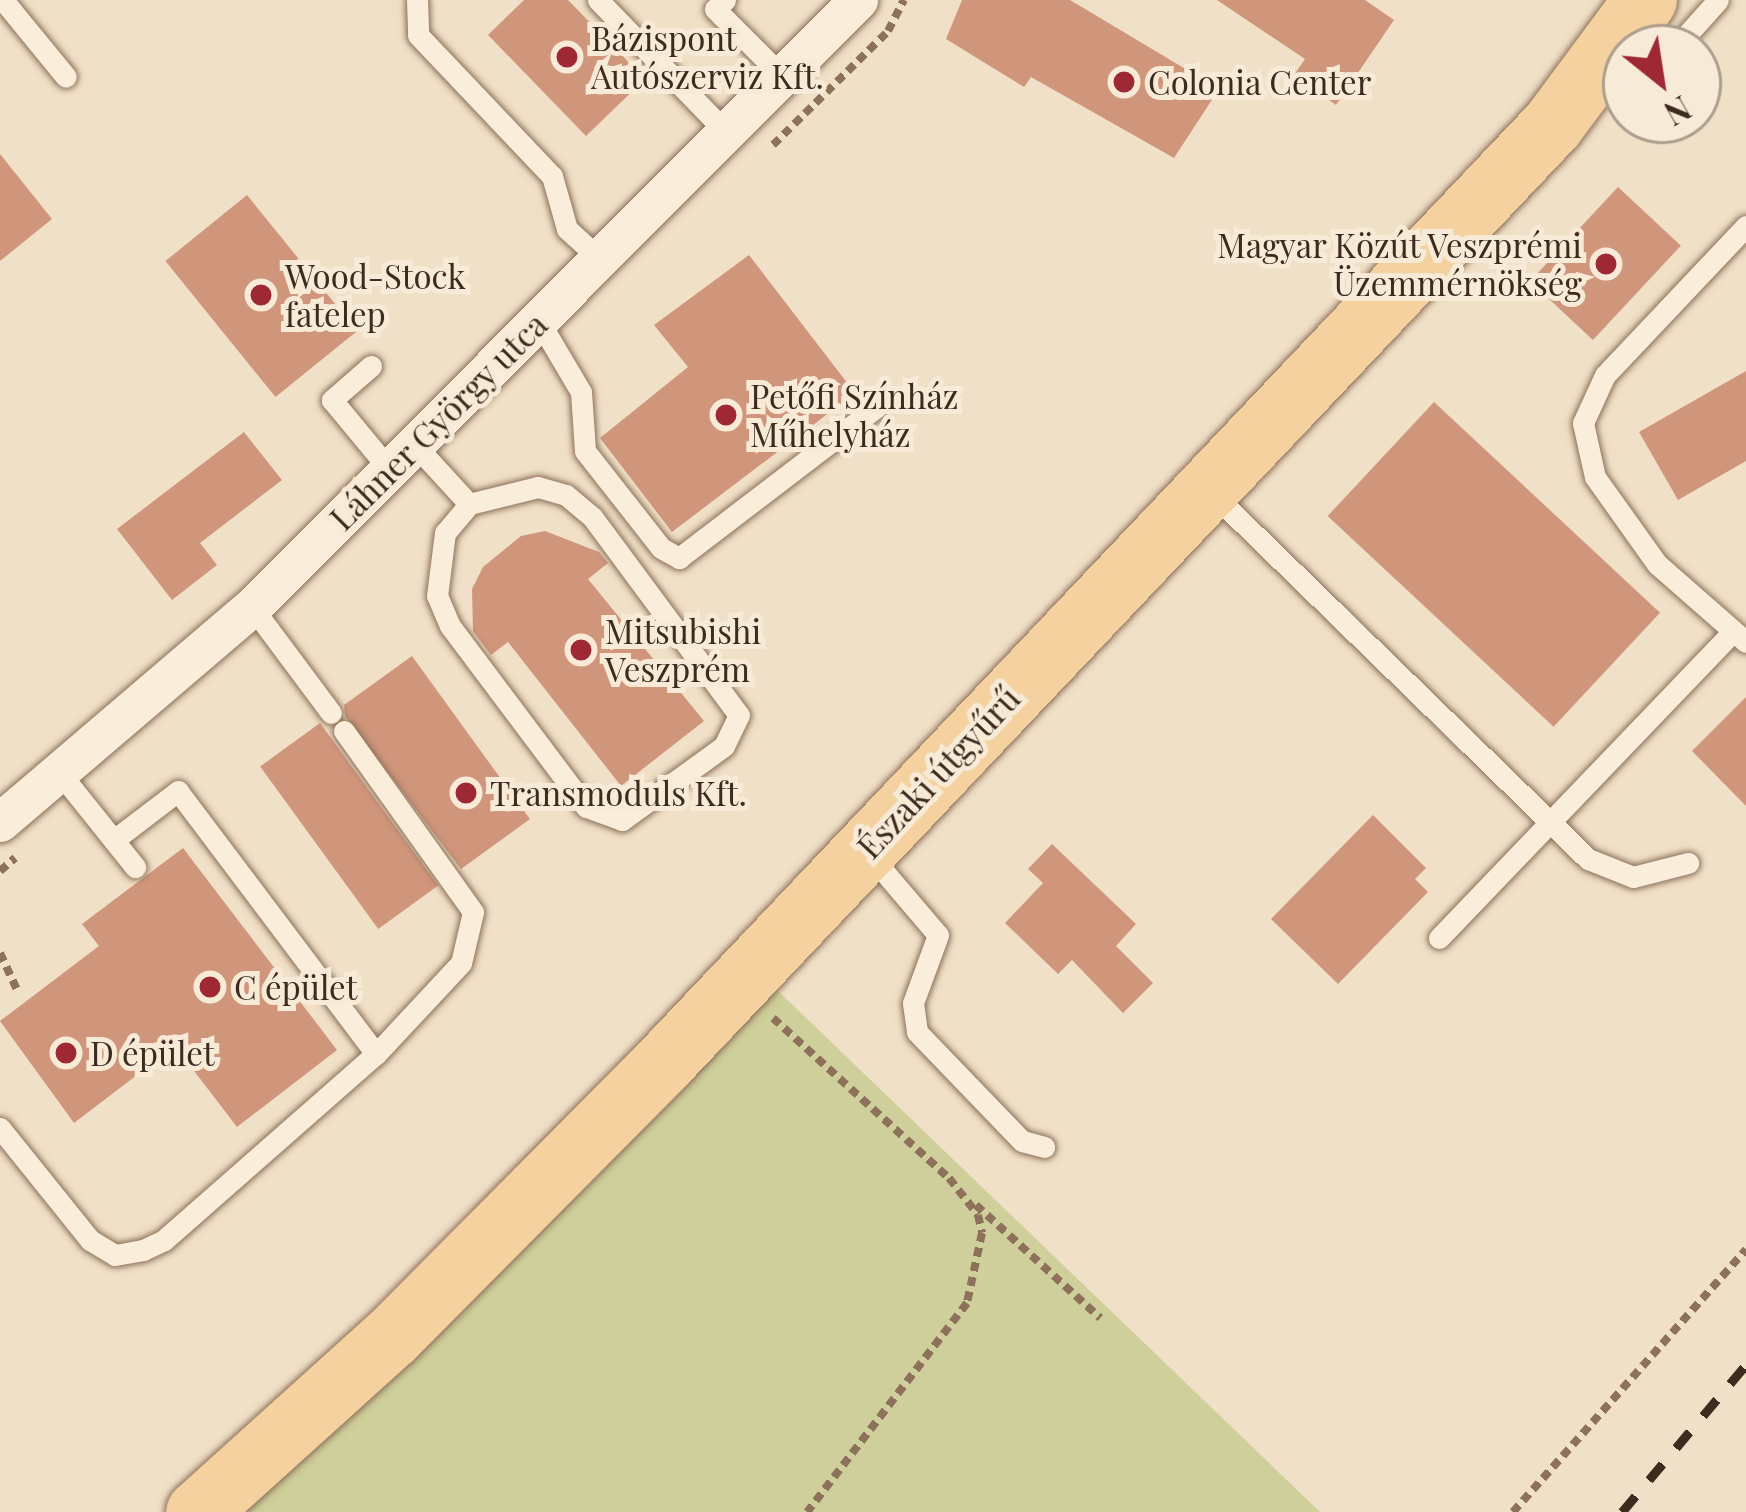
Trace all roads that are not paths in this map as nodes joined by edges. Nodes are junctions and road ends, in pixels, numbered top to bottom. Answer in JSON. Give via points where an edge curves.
{"nodes":[{"id":1,"x":3,"y":0,"type":"edge"},
{"id":2,"x":417,"y":0,"type":"edge"},
{"id":3,"x":598,"y":0,"type":"edge"},
{"id":4,"x":725,"y":0,"type":"edge"},
{"id":5,"x":858,"y":0,"type":"edge"},
{"id":6,"x":1645,"y":0,"type":"edge"},
{"id":7,"x":1718,"y":0,"type":"edge"},
{"id":8,"x":1696,"y":24,"type":"edge"},
{"id":9,"x":66,"y":76,"type":"dead end"},
{"id":10,"x":782,"y":76,"type":"junction"},
{"id":11,"x":726,"y":132,"type":"junction"},
{"id":12,"x":1746,"y":226,"type":"edge"},
{"id":13,"x":600,"y":259,"type":"junction"},
{"id":14,"x":538,"y":321,"type":"junction"},
{"id":15,"x":371,"y":366,"type":"dead end"},
{"id":16,"x":878,"y":406,"type":"dead end"},
{"id":17,"x":402,"y":458,"type":"junction"},
{"id":18,"x":1207,"y":488,"type":"junction"},
{"id":19,"x":469,"y":504,"type":"junction"},
{"id":20,"x":251,"y":607,"type":"junction"},
{"id":21,"x":1740,"y":637,"type":"edge"},
{"id":22,"x":59,"y":772,"type":"junction"},
{"id":23,"x":0,"y":822,"type":"edge"},
{"id":24,"x":1550,"y":822,"type":"junction"},
{"id":25,"x":113,"y":840,"type":"junction"},
{"id":26,"x":865,"y":849,"type":"junction"},
{"id":27,"x":1688,"y":863,"type":"dead end"},
{"id":28,"x":135,"y":867,"type":"dead end"},
{"id":29,"x":1439,"y":938,"type":"dead end"},
{"id":30,"x":376,"y":1054,"type":"junction"},
{"id":31,"x":0,"y":1129,"type":"edge"},
{"id":32,"x":1044,"y":1147,"type":"dead end"},
{"id":33,"x":197,"y":1512,"type":"edge"}],
"edges":[{"from":1,"to":9,"type":"lane"},
{"from":2,"to":13,"type":"lane","via":[[418,34],[552,176],[567,229]]},
{"from":3,"to":11,"type":"lane"},
{"from":4,"to":10,"type":"lane","via":[[715,9]]},
{"from":5,"to":10,"type":"street","name":"Láhner György utca"},
{"from":6,"to":18,"type":"main road","name":"Északi útgyűrű","via":[[1552,125]]},
{"from":7,"to":8,"type":"lane"},
{"from":10,"to":11,"type":"street","name":"Láhner György utca"},
{"from":11,"to":13,"type":"street","name":"Láhner György utca"},
{"from":12,"to":21,"type":"lane","via":[[1605,375],[1583,423],[1595,477],[1658,564]]},
{"from":13,"to":14,"type":"street","name":"Láhner György utca"},
{"from":14,"to":16,"type":"lane","via":[[581,392],[585,451],[670,555],[689,555]]},
{"from":14,"to":17,"type":"street","name":"Láhner György utca"},
{"from":15,"to":17,"type":"lane","via":[[332,400]]},
{"from":17,"to":19,"type":"lane"},
{"from":17,"to":20,"type":"street","name":"Láhner György utca"},
{"from":18,"to":24,"type":"lane"},
{"from":18,"to":26,"type":"main road","name":"Északi útgyűrű"},
{"from":19,"to":19,"type":"lane","via":[[538,487],[566,495],[735,703],[733,737],[639,811],[622,820],[597,817],[450,626],[437,596],[446,533]]},
{"from":20,"to":22,"type":"street","name":"Láhner György utca"},
{"from":20,"to":30,"type":"lane","via":[[473,912],[460,963]]},
{"from":21,"to":24,"type":"lane"},
{"from":22,"to":23,"type":"street","name":"Láhner György utca"},
{"from":22,"to":25,"type":"lane"},
{"from":24,"to":27,"type":"lane","via":[[1588,859],[1633,877]]},
{"from":24,"to":29,"type":"lane"},
{"from":25,"to":28,"type":"lane"},
{"from":25,"to":30,"type":"lane","via":[[178,791]]},
{"from":26,"to":32,"type":"lane","via":[[938,934],[913,1004],[917,1032],[1022,1141]]},
{"from":26,"to":33,"type":"main road","name":"Északi útgyűrű","via":[[392,1336]]},
{"from":30,"to":31,"type":"lane","via":[[164,1240],[142,1250],[115,1255],[90,1240]]}]}
